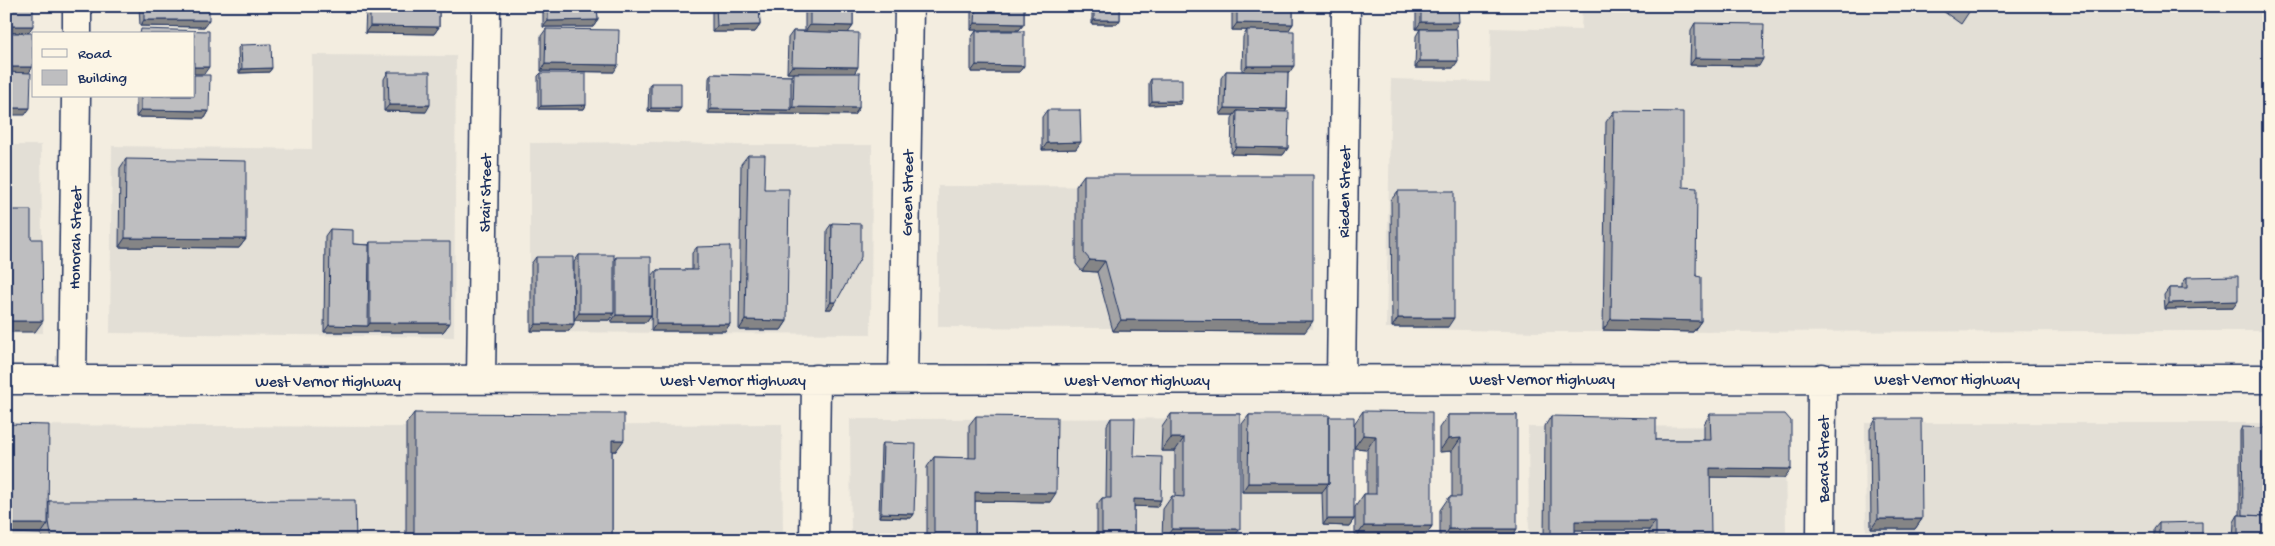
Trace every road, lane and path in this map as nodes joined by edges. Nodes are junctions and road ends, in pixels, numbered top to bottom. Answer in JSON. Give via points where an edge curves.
{"nodes":[{"id":1,"x":77,"y":6,"type":"edge"},
{"id":2,"x":486,"y":6,"type":"edge"},
{"id":3,"x":909,"y":6,"type":"edge"},
{"id":4,"x":1346,"y":6,"type":"edge"},
{"id":5,"x":77,"y":32,"type":"edge"},
{"id":6,"x":76,"y":98,"type":"edge"},
{"id":7,"x":1341,"y":378,"type":"junction"},
{"id":8,"x":1822,"y":378,"type":"junction"},
{"id":9,"x":816,"y":379,"type":"junction"},
{"id":10,"x":904,"y":379,"type":"junction"},
{"id":11,"x":2269,"y":379,"type":"edge"},
{"id":12,"x":6,"y":380,"type":"edge"},
{"id":13,"x":72,"y":380,"type":"junction"},
{"id":14,"x":481,"y":380,"type":"junction"},
{"id":15,"x":814,"y":540,"type":"edge"},
{"id":16,"x":1821,"y":540,"type":"edge"}],
"edges":[{"from":1,"to":5,"type":"street"},
{"from":2,"to":14,"type":"street","name":"Stair Street"},
{"from":3,"to":10,"type":"street","name":"Green Street"},
{"from":4,"to":7,"type":"street","name":"Rieden Street"},
{"from":6,"to":13,"type":"street","name":"Honorah Street"},
{"from":7,"to":8,"type":"street","name":"West Vernor Highway"},
{"from":7,"to":10,"type":"street","name":"West Vernor Highway"},
{"from":8,"to":11,"type":"street","name":"West Vernor Highway"},
{"from":8,"to":16,"type":"street","name":"Beard Street"},
{"from":9,"to":10,"type":"street","name":"West Vernor Highway"},
{"from":9,"to":14,"type":"street","name":"West Vernor Highway"},
{"from":9,"to":15,"type":"street"},
{"from":12,"to":13,"type":"street","name":"West Vernor Highway"},
{"from":13,"to":14,"type":"street","name":"West Vernor Highway"}]}
